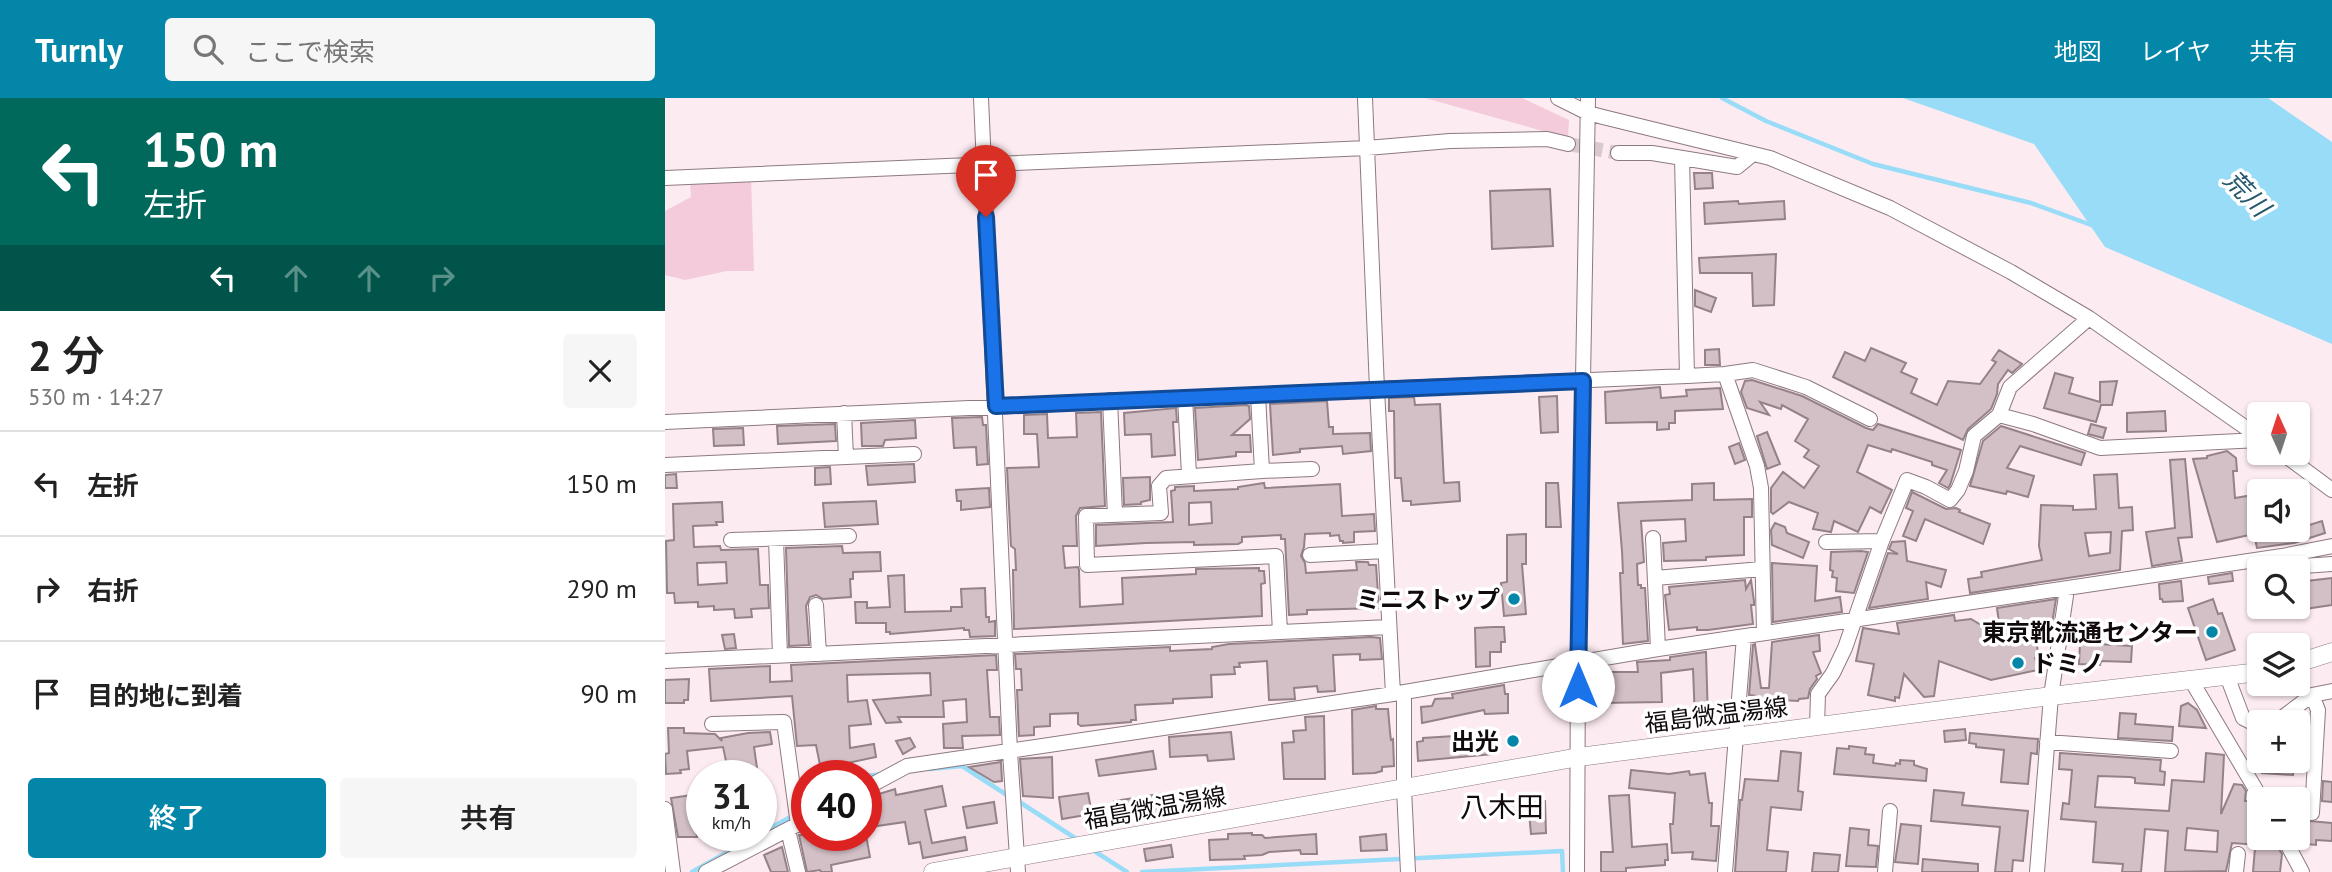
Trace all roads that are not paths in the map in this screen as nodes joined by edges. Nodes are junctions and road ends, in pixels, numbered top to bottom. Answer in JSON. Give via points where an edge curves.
{"nodes":[{"id":1,"x":981,"y":98,"type":"edge"},
{"id":2,"x":1365,"y":98,"type":"edge"},
{"id":3,"x":1558,"y":98,"type":"edge"},
{"id":4,"x":1588,"y":106,"type":"edge"},
{"id":5,"x":1568,"y":144,"type":"tunnel mouth"},
{"id":6,"x":1367,"y":148,"type":"junction"},
{"id":7,"x":1618,"y":153,"type":"tunnel mouth"},
{"id":8,"x":1753,"y":154,"type":"junction"},
{"id":9,"x":1682,"y":158,"type":"junction"},
{"id":10,"x":983,"y":163,"type":"junction"},
{"id":11,"x":665,"y":178,"type":"edge"},
{"id":12,"x":2089,"y":318,"type":"junction"},
{"id":13,"x":1725,"y":374,"type":"junction"},
{"id":14,"x":1687,"y":376,"type":"junction"},
{"id":15,"x":1583,"y":381,"type":"junction"},
{"id":16,"x":1377,"y":388,"type":"junction"},
{"id":17,"x":1258,"y":395,"type":"junction"},
{"id":18,"x":1185,"y":397,"type":"junction"},
{"id":19,"x":1110,"y":401,"type":"junction"},
{"id":20,"x":996,"y":406,"type":"junction"},
{"id":21,"x":844,"y":413,"type":"junction"},
{"id":22,"x":2000,"y":415,"type":"junction"},
{"id":23,"x":1870,"y":419,"type":"dead end"},
{"id":24,"x":665,"y":422,"type":"edge"},
{"id":25,"x":2247,"y":430,"type":"edge"},
{"id":26,"x":2247,"y":439,"type":"edge"},
{"id":27,"x":914,"y":454,"type":"dead end"},
{"id":28,"x":846,"y":457,"type":"junction"},
{"id":29,"x":665,"y":465,"type":"edge"},
{"id":30,"x":2299,"y":466,"type":"edge"},
{"id":31,"x":1312,"y":469,"type":"dead end"},
{"id":32,"x":1262,"y":471,"type":"junction"},
{"id":33,"x":1189,"y":475,"type":"junction"},
{"id":34,"x":2332,"y":490,"type":"edge"},
{"id":35,"x":1115,"y":515,"type":"junction"},
{"id":36,"x":849,"y":536,"type":"dead end"},
{"id":37,"x":1653,"y":538,"type":"dead end"},
{"id":38,"x":776,"y":539,"type":"junction"},
{"id":39,"x":730,"y":540,"type":"dead end"},
{"id":40,"x":1882,"y":541,"type":"junction"},
{"id":41,"x":1826,"y":542,"type":"dead end"},
{"id":42,"x":2332,"y":546,"type":"edge"},
{"id":43,"x":1385,"y":551,"type":"junction"},
{"id":44,"x":1310,"y":555,"type":"dead end"},
{"id":45,"x":2282,"y":556,"type":"edge"},
{"id":46,"x":2247,"y":561,"type":"edge"},
{"id":47,"x":2332,"y":564,"type":"edge"},
{"id":48,"x":2310,"y":566,"type":"edge"},
{"id":49,"x":1762,"y":569,"type":"junction"},
{"id":50,"x":1655,"y":578,"type":"junction"},
{"id":51,"x":2067,"y":589,"type":"junction"},
{"id":52,"x":816,"y":605,"type":"dead end"},
{"id":53,"x":1854,"y":620,"type":"junction"},
{"id":54,"x":1389,"y":627,"type":"junction"},
{"id":55,"x":1280,"y":632,"type":"junction"},
{"id":56,"x":1764,"y":633,"type":"junction"},
{"id":57,"x":1744,"y":637,"type":"junction"},
{"id":58,"x":1006,"y":646,"type":"junction"},
{"id":59,"x":1658,"y":649,"type":"junction"},
{"id":60,"x":2332,"y":652,"type":"edge"},
{"id":61,"x":819,"y":654,"type":"junction"},
{"id":62,"x":780,"y":656,"type":"junction"},
{"id":63,"x":2310,"y":659,"type":"edge"},
{"id":64,"x":665,"y":661,"type":"edge"},
{"id":65,"x":1578,"y":662,"type":"junction"},
{"id":66,"x":2247,"y":673,"type":"edge"},
{"id":67,"x":2227,"y":676,"type":"junction"},
{"id":68,"x":2190,"y":680,"type":"junction"},
{"id":69,"x":2332,"y":691,"type":"edge"},
{"id":70,"x":1398,"y":693,"type":"junction"},
{"id":71,"x":2312,"y":695,"type":"junction"},
{"id":72,"x":2051,"y":696,"type":"junction"},
{"id":73,"x":2292,"y":710,"type":"edge"},
{"id":74,"x":2247,"y":720,"type":"edge"},
{"id":75,"x":712,"y":724,"type":"dead end"},
{"id":76,"x":1817,"y":727,"type":"junction"},
{"id":77,"x":1737,"y":737,"type":"junction"},
{"id":78,"x":2047,"y":742,"type":"junction"},
{"id":79,"x":2171,"y":751,"type":"dead end"},
{"id":80,"x":1010,"y":752,"type":"junction"},
{"id":81,"x":1579,"y":757,"type":"junction"},
{"id":82,"x":791,"y":777,"type":"edge"},
{"id":83,"x":882,"y":779,"type":"edge"},
{"id":84,"x":2254,"y":787,"type":"edge"},
{"id":85,"x":1404,"y":789,"type":"junction"},
{"id":86,"x":665,"y":809,"type":"edge"},
{"id":87,"x":1890,"y":811,"type":"dead end"},
{"id":88,"x":2312,"y":813,"type":"dead end"},
{"id":89,"x":791,"y":829,"type":"edge"},
{"id":90,"x":2290,"y":850,"type":"edge"},
{"id":91,"x":798,"y":851,"type":"edge"},
{"id":92,"x":2238,"y":853,"type":"dead end"},
{"id":93,"x":1017,"y":865,"type":"edge"},
{"id":94,"x":673,"y":872,"type":"edge"},
{"id":95,"x":706,"y":872,"type":"edge"},
{"id":96,"x":798,"y":872,"type":"edge"},
{"id":97,"x":933,"y":872,"type":"edge"},
{"id":98,"x":1408,"y":872,"type":"edge"},
{"id":99,"x":1577,"y":872,"type":"edge"},
{"id":100,"x":1725,"y":872,"type":"edge"},
{"id":101,"x":1885,"y":872,"type":"edge"},
{"id":102,"x":2037,"y":872,"type":"edge"},
{"id":103,"x":2236,"y":872,"type":"edge"},
{"id":104,"x":2302,"y":872,"type":"edge"}],
"edges":[{"from":1,"to":10,"type":"street"},
{"from":2,"to":6,"type":"street"},
{"from":3,"to":4,"type":"street"},
{"from":4,"to":8,"type":"street"},
{"from":4,"to":15,"type":"street"},
{"from":5,"to":6,"type":"street","via":[[1547,139]]},
{"from":6,"to":10,"type":"street"},
{"from":6,"to":16,"type":"street"},
{"from":7,"to":9,"type":"street"},
{"from":8,"to":9,"type":"street","via":[[1737,167]]},
{"from":8,"to":12,"type":"street","via":[[1889,208]]},
{"from":9,"to":14,"type":"street"},
{"from":10,"to":11,"type":"street"},
{"from":10,"to":20,"type":"street"},
{"from":12,"to":22,"type":"street","via":[[2010,387]]},
{"from":12,"to":25,"type":"street"},
{"from":13,"to":14,"type":"street"},
{"from":13,"to":23,"type":"street","via":[[1753,369],[1805,387]]},
{"from":13,"to":49,"type":"street","via":[[1757,466]]},
{"from":14,"to":15,"type":"street"},
{"from":15,"to":16,"type":"street"},
{"from":15,"to":65,"type":"street"},
{"from":16,"to":17,"type":"street"},
{"from":16,"to":43,"type":"street"},
{"from":17,"to":18,"type":"street"},
{"from":17,"to":32,"type":"street"},
{"from":18,"to":19,"type":"street"},
{"from":18,"to":33,"type":"street"},
{"from":19,"to":20,"type":"street"},
{"from":19,"to":35,"type":"street"},
{"from":20,"to":21,"type":"street"},
{"from":20,"to":58,"type":"street"},
{"from":21,"to":24,"type":"street"},
{"from":21,"to":28,"type":"street"},
{"from":22,"to":26,"type":"street","via":[[2101,448]]},
{"from":22,"to":40,"type":"street","via":[[1974,436],[1966,471],[1950,500],[1907,480]]},
{"from":27,"to":28,"type":"street"},
{"from":28,"to":29,"type":"street"},
{"from":30,"to":34,"type":"street"},
{"from":31,"to":32,"type":"street"},
{"from":32,"to":33,"type":"street"},
{"from":33,"to":35,"type":"street","via":[[1166,478],[1159,486],[1161,513]]},
{"from":35,"to":55,"type":"street","via":[[1086,516],[1087,565],[1276,556]]},
{"from":36,"to":38,"type":"street"},
{"from":37,"to":50,"type":"street"},
{"from":38,"to":39,"type":"street"},
{"from":38,"to":62,"type":"street"},
{"from":40,"to":41,"type":"street"},
{"from":40,"to":53,"type":"street"},
{"from":42,"to":45,"type":"street"},
{"from":43,"to":44,"type":"street"},
{"from":43,"to":54,"type":"street"},
{"from":46,"to":51,"type":"street"},
{"from":47,"to":48,"type":"street"},
{"from":49,"to":50,"type":"street"},
{"from":49,"to":56,"type":"street"},
{"from":50,"to":59,"type":"street"},
{"from":51,"to":53,"type":"street"},
{"from":51,"to":72,"type":"street"},
{"from":52,"to":61,"type":"street"},
{"from":53,"to":56,"type":"street"},
{"from":53,"to":76,"type":"street","via":[[1833,673],[1818,694]]},
{"from":54,"to":55,"type":"street"},
{"from":54,"to":70,"type":"street"},
{"from":55,"to":58,"type":"street"},
{"from":56,"to":57,"type":"street"},
{"from":57,"to":59,"type":"street"},
{"from":57,"to":77,"type":"street"},
{"from":58,"to":61,"type":"street"},
{"from":58,"to":80,"type":"street"},
{"from":59,"to":65,"type":"street"},
{"from":60,"to":63,"type":"main road"},
{"from":61,"to":62,"type":"street"},
{"from":62,"to":64,"type":"street"},
{"from":65,"to":70,"type":"street"},
{"from":65,"to":81,"type":"street"},
{"from":66,"to":67,"type":"main road","name":"福島微温湯線"},
{"from":67,"to":68,"type":"main road","name":"福島微温湯線"},
{"from":67,"to":74,"type":"street"},
{"from":68,"to":72,"type":"main road","name":"福島微温湯線"},
{"from":68,"to":84,"type":"street"},
{"from":69,"to":71,"type":"street"},
{"from":70,"to":80,"type":"street"},
{"from":70,"to":85,"type":"street"},
{"from":71,"to":73,"type":"street"},
{"from":71,"to":88,"type":"street","via":[[2318,710]]},
{"from":72,"to":76,"type":"main road","name":"福島微温湯線"},
{"from":72,"to":78,"type":"street"},
{"from":75,"to":82,"type":"street","via":[[783,722]]},
{"from":76,"to":77,"type":"main road","name":"福島微温湯線"},
{"from":77,"to":81,"type":"main road","name":"福島微温湯線"},
{"from":77,"to":100,"type":"street"},
{"from":78,"to":79,"type":"street"},
{"from":78,"to":102,"type":"street"},
{"from":80,"to":83,"type":"street","via":[[907,766]]},
{"from":80,"to":93,"type":"street"},
{"from":81,"to":85,"type":"main road","name":"福島微温湯線"},
{"from":81,"to":99,"type":"street"},
{"from":85,"to":93,"type":"main road","name":"福島微温湯線"},
{"from":85,"to":98,"type":"street"},
{"from":86,"to":94,"type":"street"},
{"from":87,"to":101,"type":"street"},
{"from":89,"to":95,"type":"street"},
{"from":90,"to":104,"type":"street"},
{"from":91,"to":96,"type":"street"},
{"from":92,"to":103,"type":"street"},
{"from":93,"to":97,"type":"main road","name":"福島微温湯線"}]}
